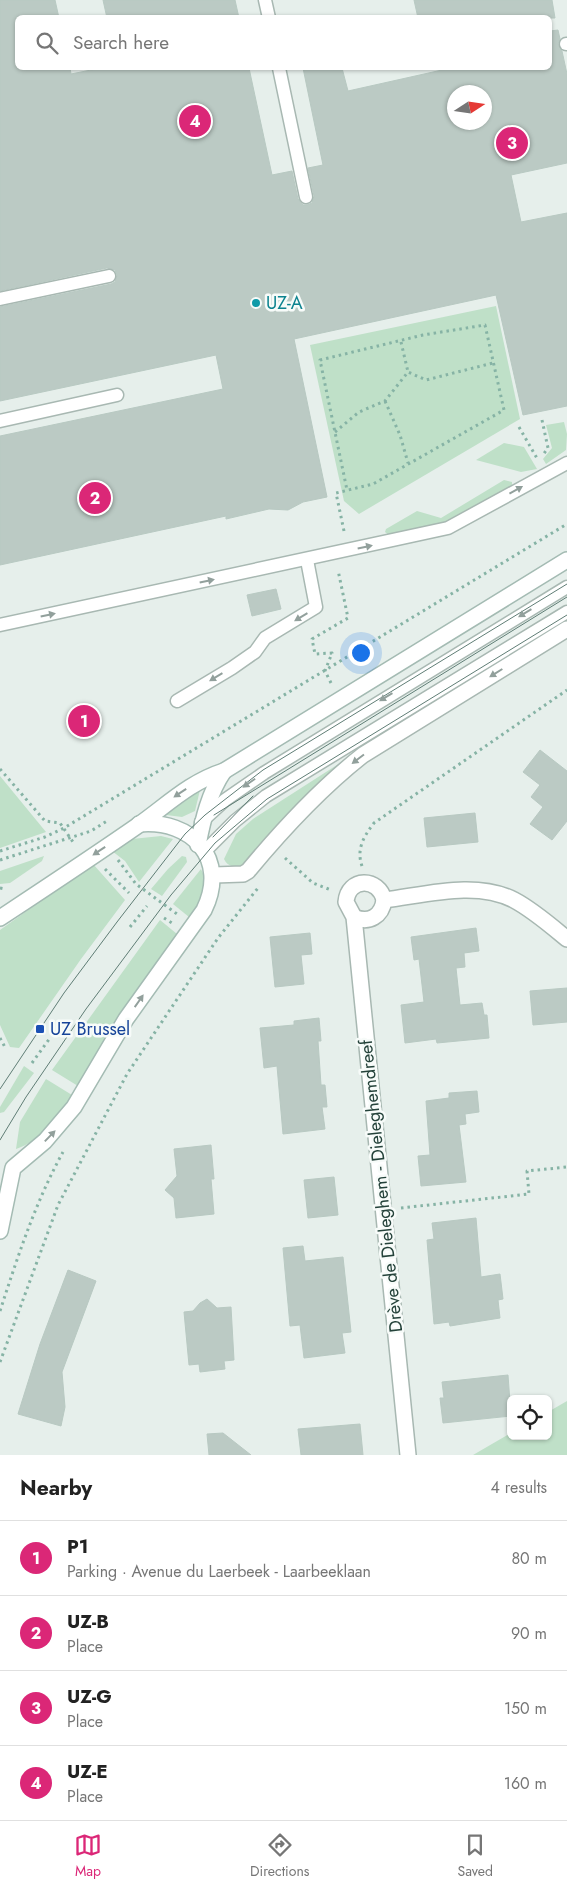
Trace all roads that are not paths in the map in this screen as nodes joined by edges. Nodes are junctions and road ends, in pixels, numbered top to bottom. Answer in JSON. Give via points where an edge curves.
{"nodes":[{"id":1,"x":265,"y":0,"type":"edge"},
{"id":2,"x":268,"y":15,"type":"edge"},
{"id":3,"x":279,"y":70,"type":"edge"},
{"id":4,"x":306,"y":196,"type":"dead end"},
{"id":5,"x":109,"y":276,"type":"dead end"},
{"id":6,"x":0,"y":299,"type":"edge"},
{"id":7,"x":117,"y":394,"type":"dead end"},
{"id":8,"x":0,"y":421,"type":"edge"},
{"id":9,"x":565,"y":462,"type":"edge"},
{"id":10,"x":307,"y":560,"type":"junction"},
{"id":11,"x":567,"y":560,"type":"edge"},
{"id":12,"x":567,"y":587,"type":"edge"},
{"id":13,"x":567,"y":612,"type":"edge"},
{"id":14,"x":0,"y":625,"type":"edge"},
{"id":15,"x":567,"y":629,"type":"edge"},
{"id":16,"x":177,"y":701,"type":"dead end"},
{"id":17,"x":224,"y":770,"type":"junction"},
{"id":18,"x":204,"y":820,"type":"junction"},
{"id":19,"x":140,"y":824,"type":"junction"},
{"id":20,"x":197,"y":844,"type":"junction"},
{"id":21,"x":214,"y":875,"type":"junction"},
{"id":22,"x":384,"y":900,"type":"junction"},
{"id":23,"x":354,"y":917,"type":"junction"},
{"id":24,"x":0,"y":918,"type":"edge"},
{"id":25,"x":567,"y":939,"type":"edge"},
{"id":26,"x":7,"y":1166,"type":"edge"},
{"id":27,"x":0,"y":1232,"type":"edge"},
{"id":28,"x":408,"y":1455,"type":"edge"}],
"edges":[{"from":1,"to":2,"type":"lane"},
{"from":3,"to":4,"type":"lane"},
{"from":5,"to":6,"type":"lane"},
{"from":7,"to":8,"type":"lane"},
{"from":10,"to":9,"type":"lane","one_way":true,"via":[[448,528]]},
{"from":14,"to":10,"type":"lane","one_way":true},
{"from":10,"to":16,"type":"lane","one_way":true,"via":[[316,607],[265,638],[255,652],[232,668]]},
{"from":11,"to":17,"type":"street"},
{"from":12,"to":18,"type":"lane","one_way":true,"via":[[264,773]]},
{"from":13,"to":20,"type":"lane","via":[[266,796]]},
{"from":15,"to":21,"type":"street","one_way":true,"via":[[363,755],[293,821],[248,871]]},
{"from":17,"to":18,"type":"street","via":[[215,785]]},
{"from":17,"to":19,"type":"street","one_way":true,"via":[[200,780]]},
{"from":18,"to":20,"type":"street"},
{"from":19,"to":20,"type":"street","via":[[167,824]]},
{"from":19,"to":24,"type":"street","one_way":true},
{"from":20,"to":21,"type":"street"},
{"from":26,"to":21,"type":"street","one_way":true,"via":[[45,1140],[74,1107],[126,1019],[210,899]]},
{"from":22,"to":23,"type":"street","via":[[380,912],[371,919]]},
{"from":22,"to":23,"type":"street","name":"Drève de Dieleghem - Dieleghemdreef","via":[[381,890],[372,884],[358,884],[346,896],[347,908]]},
{"from":22,"to":25,"type":"street","via":[[469,890],[499,893],[526,907]]},
{"from":23,"to":28,"type":"street","name":"Drève de Dieleghem - Dieleghemdreef"},
{"from":26,"to":27,"type":"street"}]}
